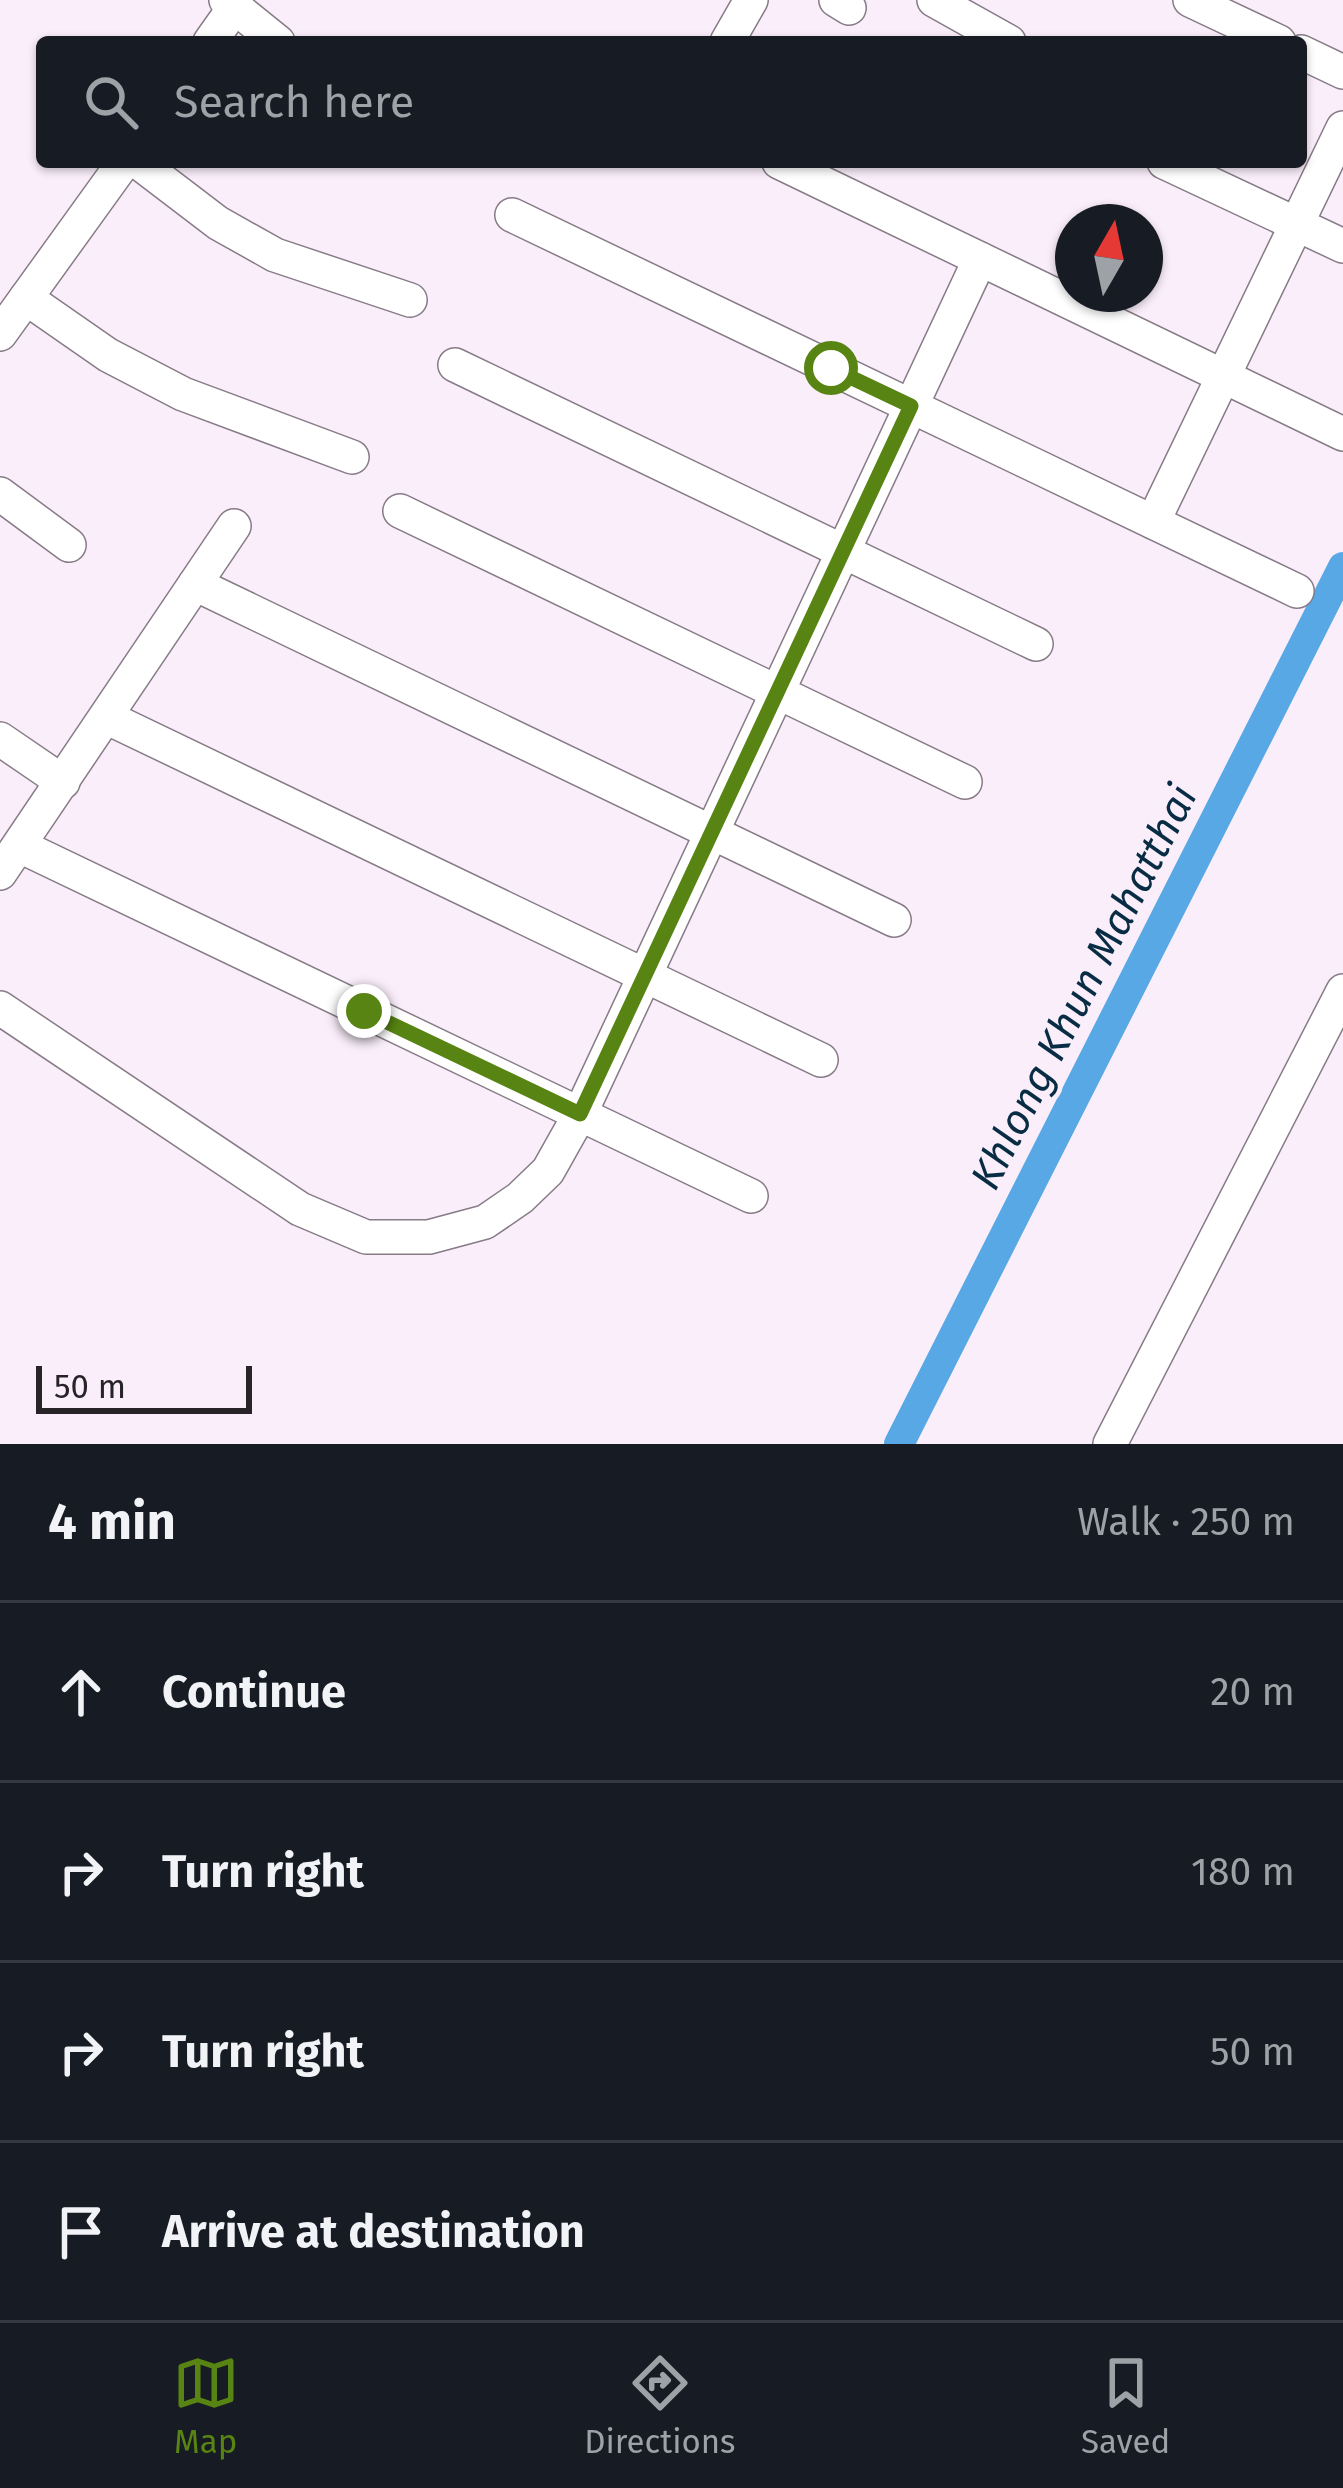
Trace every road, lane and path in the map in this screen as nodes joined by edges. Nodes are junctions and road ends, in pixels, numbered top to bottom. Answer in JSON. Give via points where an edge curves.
{"nodes":[{"id":1,"x":751,"y":0,"type":"edge"},
{"id":2,"x":934,"y":0,"type":"edge"},
{"id":3,"x":1190,"y":0,"type":"edge"},
{"id":4,"x":230,"y":4,"type":"edge"},
{"id":5,"x":213,"y":36,"type":"edge"},
{"id":6,"x":270,"y":36,"type":"edge"},
{"id":7,"x":730,"y":36,"type":"edge"},
{"id":8,"x":999,"y":36,"type":"edge"},
{"id":9,"x":1266,"y":36,"type":"edge"},
{"id":10,"x":1307,"y":55,"type":"edge"},
{"id":11,"x":1343,"y":72,"type":"edge"},
{"id":12,"x":1343,"y":128,"type":"edge"},
{"id":13,"x":120,"y":168,"type":"edge"},
{"id":14,"x":146,"y":168,"type":"edge"},
{"id":15,"x":791,"y":168,"type":"edge"},
{"id":16,"x":1177,"y":168,"type":"edge"},
{"id":17,"x":512,"y":215,"type":"dead end"},
{"id":18,"x":1296,"y":225,"type":"junction"},
{"id":19,"x":1343,"y":246,"type":"edge"},
{"id":20,"x":980,"y":259,"type":"junction"},
{"id":21,"x":26,"y":298,"type":"junction"},
{"id":22,"x":410,"y":300,"type":"dead end"},
{"id":23,"x":0,"y":334,"type":"edge"},
{"id":24,"x":455,"y":365,"type":"dead end"},
{"id":25,"x":1224,"y":376,"type":"junction"},
{"id":26,"x":911,"y":406,"type":"junction"},
{"id":27,"x":1343,"y":434,"type":"edge"},
{"id":28,"x":352,"y":457,"type":"dead end"},
{"id":29,"x":0,"y":494,"type":"edge"},
{"id":30,"x":400,"y":511,"type":"dead end"},
{"id":31,"x":1153,"y":523,"type":"junction"},
{"id":32,"x":234,"y":526,"type":"dead end"},
{"id":33,"x":69,"y":545,"type":"dead end"},
{"id":34,"x":843,"y":551,"type":"junction"},
{"id":35,"x":195,"y":584,"type":"junction"},
{"id":36,"x":1297,"y":591,"type":"dead end"},
{"id":37,"x":1036,"y":644,"type":"dead end"},
{"id":38,"x":776,"y":692,"type":"junction"},
{"id":39,"x":106,"y":717,"type":"junction"},
{"id":40,"x":0,"y":739,"type":"edge"},
{"id":41,"x":63,"y":782,"type":"junction"},
{"id":42,"x":965,"y":782,"type":"dead end"},
{"id":43,"x":710,"y":832,"type":"junction"},
{"id":44,"x":10,"y":859,"type":"edge"},
{"id":45,"x":893,"y":920,"type":"dead end"},
{"id":46,"x":643,"y":975,"type":"junction"},
{"id":47,"x":1343,"y":991,"type":"edge"},
{"id":48,"x":0,"y":1008,"type":"edge"},
{"id":49,"x":821,"y":1060,"type":"dead end"},
{"id":50,"x":580,"y":1114,"type":"junction"},
{"id":51,"x":751,"y":1196,"type":"dead end"},
{"id":52,"x":1110,"y":1444,"type":"edge"}],
"edges":[{"from":1,"to":7,"type":"street"},
{"from":2,"to":8,"type":"street"},
{"from":3,"to":9,"type":"street"},
{"from":4,"to":5,"type":"street"},
{"from":4,"to":6,"type":"street"},
{"from":10,"to":11,"type":"street"},
{"from":12,"to":18,"type":"street"},
{"from":13,"to":21,"type":"street"},
{"from":14,"to":22,"type":"street","via":[[275,255]]},
{"from":15,"to":20,"type":"street"},
{"from":16,"to":18,"type":"street"},
{"from":17,"to":26,"type":"street"},
{"from":18,"to":19,"type":"street"},
{"from":18,"to":25,"type":"street"},
{"from":20,"to":25,"type":"street"},
{"from":20,"to":26,"type":"street"},
{"from":21,"to":23,"type":"street"},
{"from":21,"to":28,"type":"street","via":[[183,394]]},
{"from":24,"to":34,"type":"street"},
{"from":25,"to":27,"type":"street"},
{"from":25,"to":31,"type":"street"},
{"from":26,"to":31,"type":"street"},
{"from":26,"to":34,"type":"street"},
{"from":29,"to":33,"type":"street"},
{"from":30,"to":38,"type":"street"},
{"from":31,"to":36,"type":"street"},
{"from":32,"to":35,"type":"street"},
{"from":34,"to":37,"type":"street"},
{"from":34,"to":38,"type":"street"},
{"from":35,"to":39,"type":"street"},
{"from":35,"to":43,"type":"street"},
{"from":38,"to":42,"type":"street"},
{"from":38,"to":43,"type":"street"},
{"from":39,"to":41,"type":"street"},
{"from":39,"to":46,"type":"street"},
{"from":40,"to":41,"type":"street"},
{"from":41,"to":44,"type":"street"},
{"from":43,"to":45,"type":"street"},
{"from":43,"to":46,"type":"street"},
{"from":44,"to":50,"type":"street"},
{"from":46,"to":49,"type":"street"},
{"from":46,"to":50,"type":"street"},
{"from":47,"to":52,"type":"street"},
{"from":48,"to":50,"type":"street","via":[[300,1209],[367,1237],[429,1238],[485,1222],[548,1171]]},
{"from":50,"to":51,"type":"street"}]}
